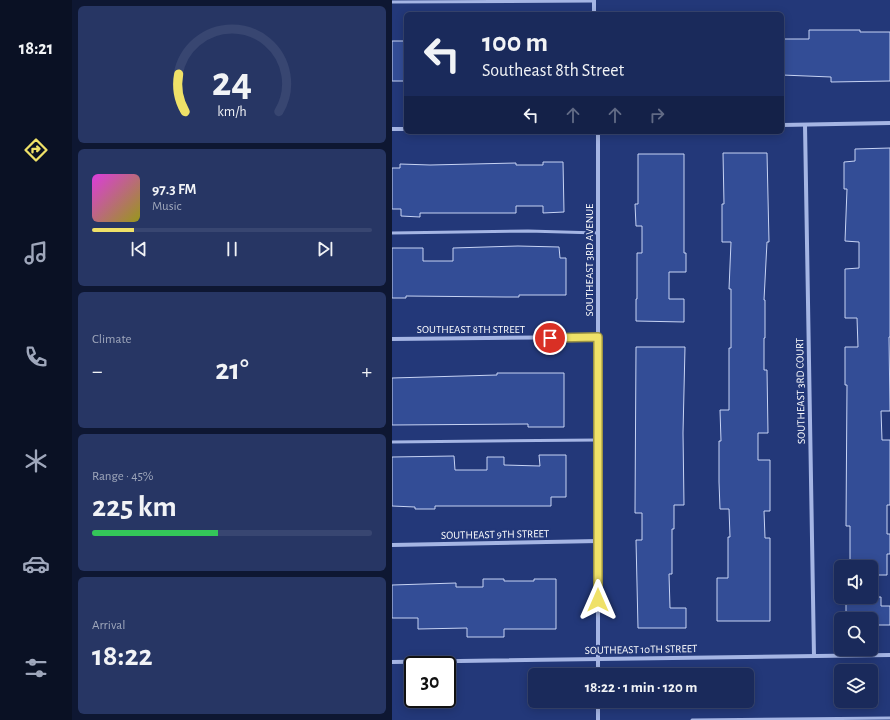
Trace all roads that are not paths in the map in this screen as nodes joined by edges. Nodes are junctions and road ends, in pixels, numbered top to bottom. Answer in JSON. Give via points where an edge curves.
{"nodes":[{"id":1,"x":594,"y":0,"type":"edge"},
{"id":2,"x":392,"y":2,"type":"edge"},
{"id":3,"x":594,"y":12,"type":"edge"},
{"id":4,"x":890,"y":123,"type":"edge"},
{"id":5,"x":784,"y":125,"type":"edge"},
{"id":6,"x":805,"y":125,"type":"junction"},
{"id":7,"x":392,"y":129,"type":"edge"},
{"id":8,"x":404,"y":129,"type":"edge"},
{"id":9,"x":598,"y":134,"type":"edge"},
{"id":10,"x":392,"y":232,"type":"edge"},
{"id":11,"x":598,"y":233,"type":"junction"},
{"id":12,"x":598,"y":337,"type":"junction"},
{"id":13,"x":392,"y":339,"type":"edge"},
{"id":14,"x":598,"y":440,"type":"junction"},
{"id":15,"x":392,"y":442,"type":"edge"},
{"id":16,"x":598,"y":541,"type":"junction"},
{"id":17,"x":392,"y":545,"type":"edge"},
{"id":18,"x":890,"y":655,"type":"edge"},
{"id":19,"x":814,"y":656,"type":"junction"},
{"id":20,"x":598,"y":659,"type":"junction"},
{"id":21,"x":392,"y":662,"type":"edge"},
{"id":22,"x":598,"y":668,"type":"edge"},
{"id":23,"x":598,"y":708,"type":"edge"},
{"id":24,"x":890,"y":718,"type":"edge"},
{"id":25,"x":598,"y":720,"type":"edge"},
{"id":26,"x":692,"y":720,"type":"edge"}],
"edges":[{"from":1,"to":2,"type":"lane"},
{"from":1,"to":3,"type":"street"},
{"from":4,"to":6,"type":"street"},
{"from":5,"to":6,"type":"street"},
{"from":6,"to":19,"type":"street","name":"SOUTHEAST 3RD COURT"},
{"from":7,"to":8,"type":"street"},
{"from":9,"to":11,"type":"street","name":"SOUTHEAST 3RD AVENUE"},
{"from":10,"to":11,"type":"lane"},
{"from":11,"to":12,"type":"street","name":"SOUTHEAST 3RD AVENUE"},
{"from":12,"to":13,"type":"street","name":"SOUTHEAST 8TH STREET"},
{"from":12,"to":14,"type":"street","name":"SOUTHEAST 3RD AVENUE"},
{"from":14,"to":15,"type":"lane"},
{"from":14,"to":16,"type":"street","name":"SOUTHEAST 3RD AVENUE"},
{"from":16,"to":17,"type":"street","name":"SOUTHEAST 9TH STREET"},
{"from":16,"to":20,"type":"street","name":"SOUTHEAST 3RD AVENUE"},
{"from":18,"to":19,"type":"street","name":"SOUTHEAST 10TH STREET"},
{"from":19,"to":20,"type":"street","name":"SOUTHEAST 10TH STREET"},
{"from":20,"to":21,"type":"street","name":"SOUTHEAST 10TH STREET"},
{"from":20,"to":22,"type":"street","name":"SOUTHEAST 3RD AVENUE"},
{"from":23,"to":25,"type":"street"},
{"from":24,"to":26,"type":"lane"}]}
